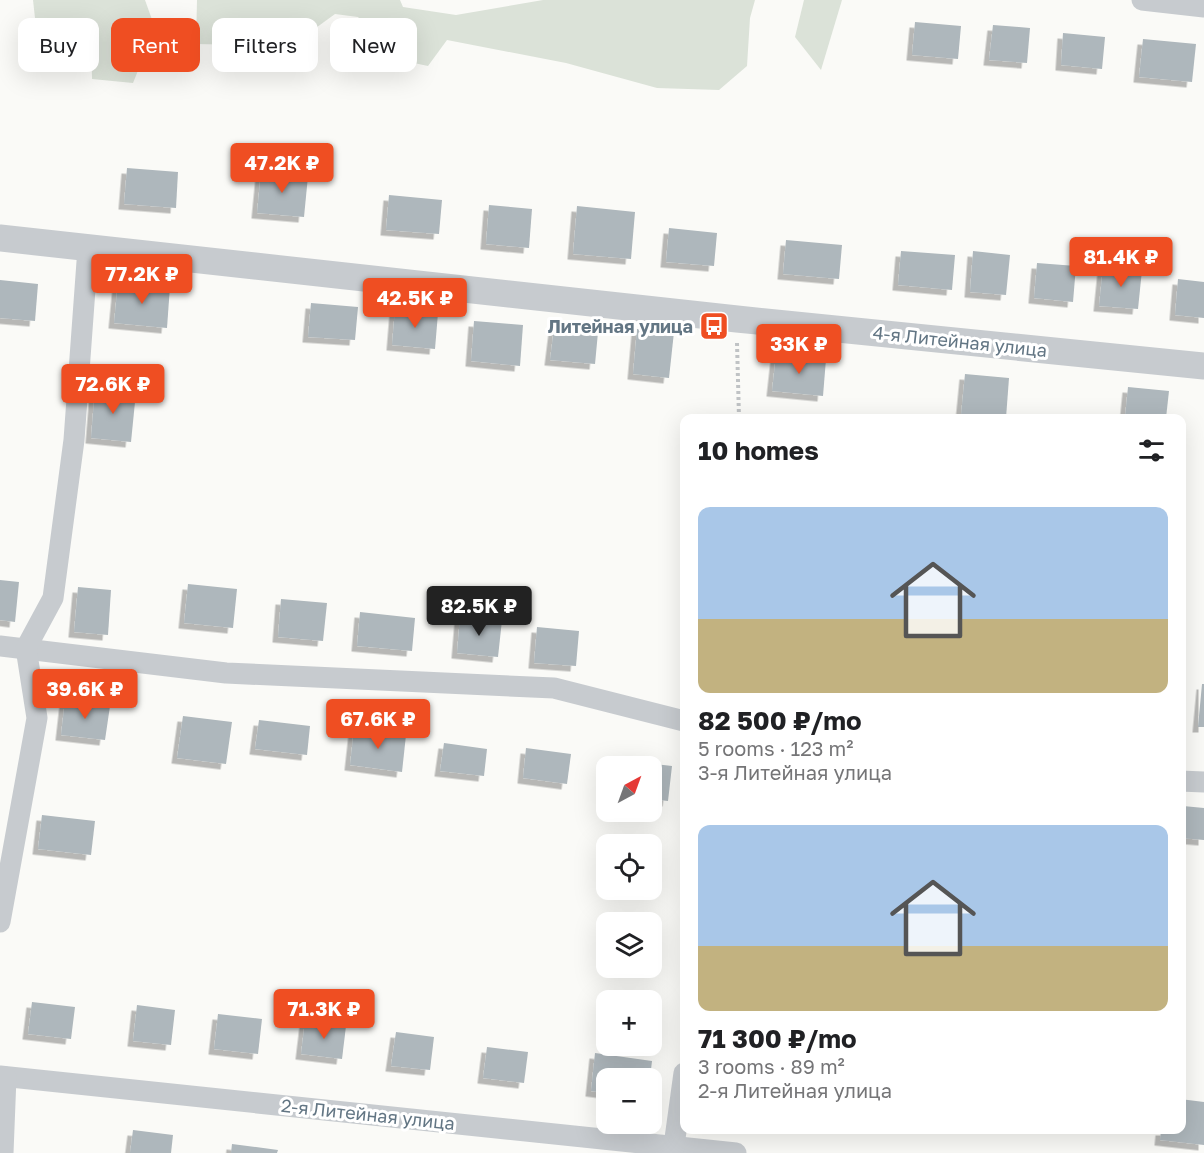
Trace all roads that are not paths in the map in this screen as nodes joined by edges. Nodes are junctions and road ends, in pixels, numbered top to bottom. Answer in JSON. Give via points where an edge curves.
{"nodes":[{"id":1,"x":1142,"y":0,"type":"edge"},
{"id":2,"x":1204,"y":7,"type":"edge"},
{"id":3,"x":0,"y":238,"type":"edge"},
{"id":4,"x":88,"y":248,"type":"junction"},
{"id":5,"x":1204,"y":366,"type":"edge"},
{"id":6,"x":0,"y":646,"type":"edge"},
{"id":7,"x":26,"y":648,"type":"junction"},
{"id":8,"x":680,"y":720,"type":"edge"},
{"id":9,"x":1186,"y":781,"type":"edge"},
{"id":10,"x":1204,"y":782,"type":"edge"},
{"id":11,"x":0,"y":922,"type":"edge"},
{"id":12,"x":3,"y":1076,"type":"edge"},
{"id":13,"x":680,"y":1103,"type":"edge"},
{"id":14,"x":674,"y":1149,"type":"edge"},
{"id":15,"x":3,"y":1153,"type":"edge"},
{"id":16,"x":736,"y":1153,"type":"edge"}],
"edges":[{"from":1,"to":2,"type":"street"},
{"from":3,"to":4,"type":"street","name":"4-я Литейная улица"},
{"from":4,"to":5,"type":"street","name":"4-я Литейная улица"},
{"from":4,"to":7,"type":"street","via":[[74,440],[53,598]]},
{"from":6,"to":7,"type":"street"},
{"from":7,"to":8,"type":"street","via":[[225,673],[554,688]]},
{"from":7,"to":11,"type":"street","via":[[37,718]]},
{"from":9,"to":10,"type":"street"},
{"from":12,"to":14,"type":"street","name":"2-я Литейная улица"},
{"from":12,"to":15,"type":"street"},
{"from":13,"to":14,"type":"street"},
{"from":14,"to":16,"type":"street","name":"2-я Литейная улица"}]}
